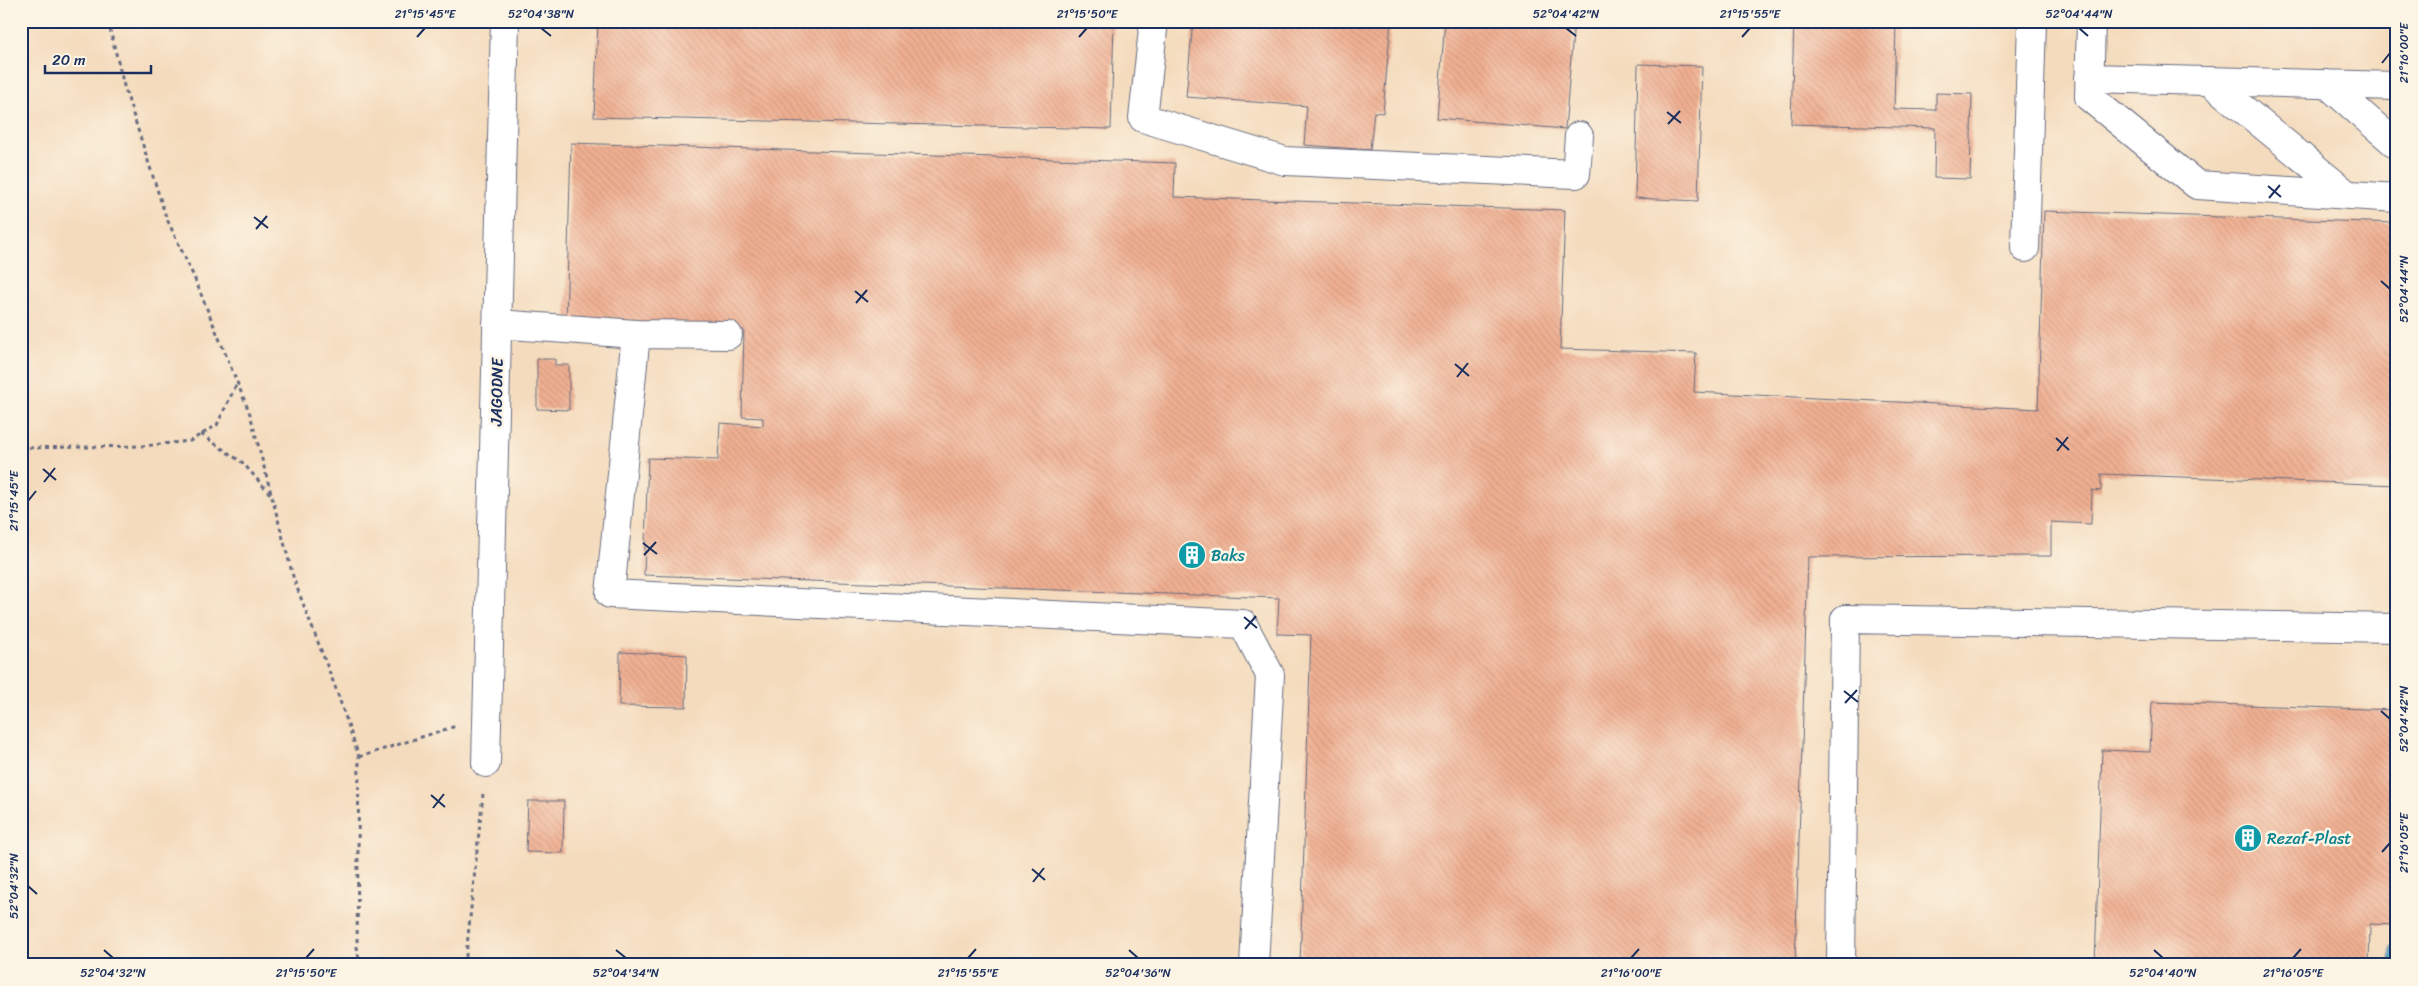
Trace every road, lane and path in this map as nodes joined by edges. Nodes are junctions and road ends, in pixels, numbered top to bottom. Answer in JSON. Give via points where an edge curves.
{"nodes":[{"id":1,"x":108,"y":21,"type":"edge"},
{"id":2,"x":505,"y":21,"type":"edge"},
{"id":3,"x":1154,"y":21,"type":"edge"},
{"id":4,"x":2032,"y":21,"type":"edge"},
{"id":5,"x":2091,"y":21,"type":"edge"},
{"id":6,"x":2089,"y":78,"type":"junction"},
{"id":7,"x":2209,"y":81,"type":"junction"},
{"id":8,"x":2327,"y":84,"type":"junction"},
{"id":9,"x":2397,"y":86,"type":"edge"},
{"id":10,"x":1579,"y":136,"type":"dead end"},
{"id":11,"x":2397,"y":145,"type":"edge"},
{"id":12,"x":2348,"y":195,"type":"junction"},
{"id":13,"x":2397,"y":198,"type":"edge"},
{"id":14,"x":2025,"y":248,"type":"dead end"},
{"id":15,"x":497,"y":324,"type":"junction"},
{"id":16,"x":636,"y":334,"type":"junction"},
{"id":17,"x":728,"y":335,"type":"dead end"},
{"id":18,"x":237,"y":383,"type":"junction"},
{"id":19,"x":201,"y":434,"type":"junction"},
{"id":20,"x":21,"y":448,"type":"edge"},
{"id":21,"x":272,"y":496,"type":"junction"},
{"id":22,"x":2397,"y":628,"type":"edge"},
{"id":23,"x":488,"y":716,"type":"junction"},
{"id":24,"x":358,"y":757,"type":"junction"},
{"id":25,"x":486,"y":763,"type":"joint"},
{"id":26,"x":360,"y":965,"type":"edge"},
{"id":27,"x":465,"y":965,"type":"edge"},
{"id":28,"x":1254,"y":965,"type":"edge"},
{"id":29,"x":1841,"y":965,"type":"edge"}],
"edges":[{"from":1,"to":18,"type":"path","via":[[124,86],[166,217]]},
{"from":2,"to":15,"type":"street","name":"JAGODNE"},
{"from":3,"to":10,"type":"street","via":[[1143,118],[1285,161],[1576,174]]},
{"from":4,"to":14,"type":"street"},
{"from":5,"to":6,"type":"street"},
{"from":6,"to":7,"type":"street"},
{"from":6,"to":12,"type":"street","via":[[2089,97],[2197,185]]},
{"from":7,"to":8,"type":"street"},
{"from":7,"to":12,"type":"street"},
{"from":8,"to":9,"type":"street"},
{"from":8,"to":11,"type":"street"},
{"from":12,"to":13,"type":"street"},
{"from":15,"to":16,"type":"street"},
{"from":15,"to":23,"type":"street","name":"JAGODNE"},
{"from":16,"to":17,"type":"street"},
{"from":16,"to":28,"type":"street","via":[[610,594],[1243,624],[1270,675]]},
{"from":18,"to":19,"type":"path","via":[[217,425]]},
{"from":18,"to":21,"type":"path","via":[[250,414]]},
{"from":19,"to":20,"type":"path","via":[[190,440],[143,446]]},
{"from":19,"to":21,"type":"path","via":[[243,463]]},
{"from":21,"to":24,"type":"path","via":[[294,580]]},
{"from":22,"to":29,"type":"street","via":[[1845,619]]},
{"from":23,"to":24,"type":"path"},
{"from":23,"to":25,"type":"street","name":"JAGODNE"},
{"from":24,"to":26,"type":"path","via":[[357,947]]},
{"from":25,"to":27,"type":"path"}]}
